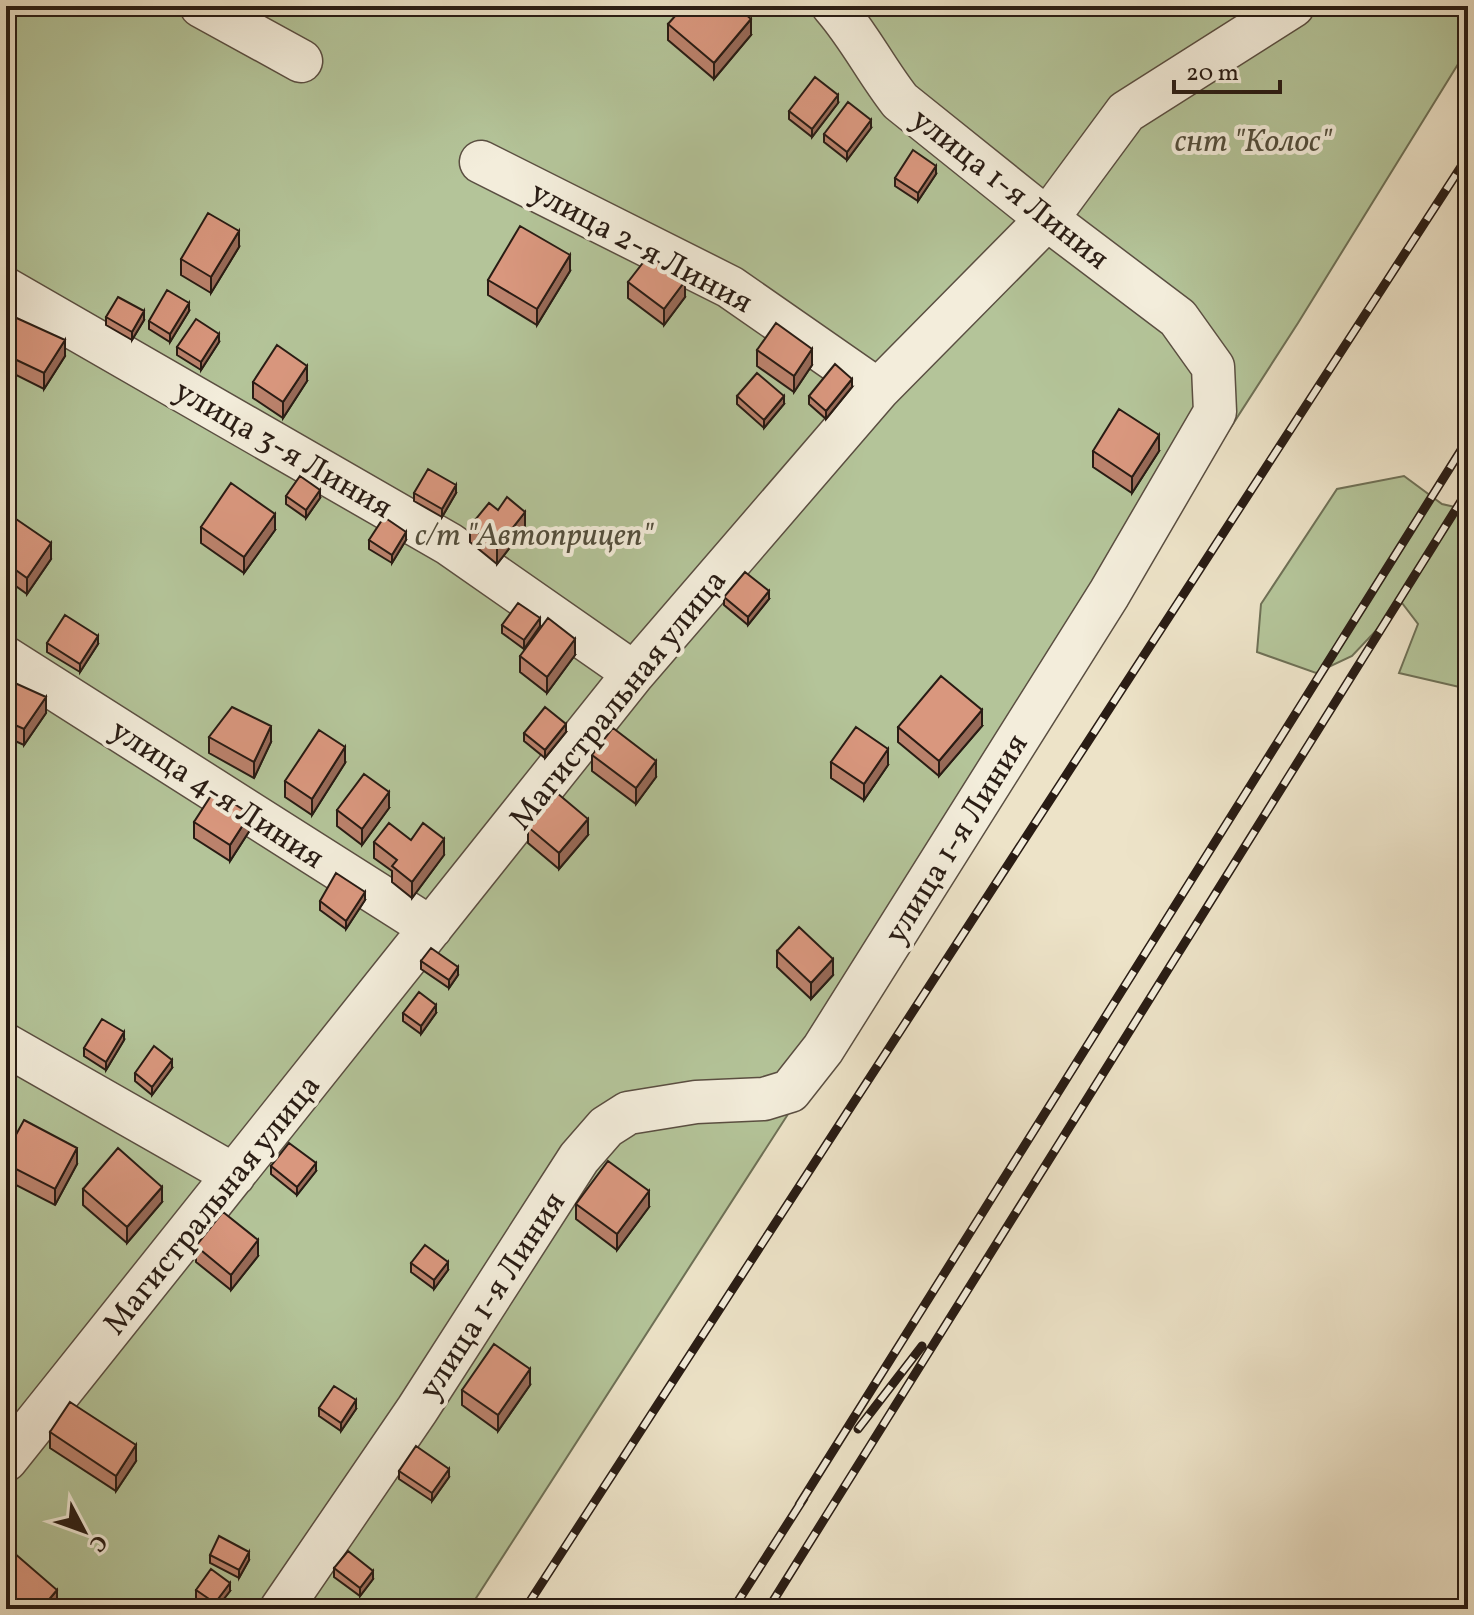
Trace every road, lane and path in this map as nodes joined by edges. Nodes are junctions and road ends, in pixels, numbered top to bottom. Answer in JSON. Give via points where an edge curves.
{"nodes":[{"id":1,"x":201,"y":6,"type":"edge"},
{"id":2,"x":833,"y":6,"type":"edge"},
{"id":3,"x":1293,"y":6,"type":"edge"},
{"id":4,"x":301,"y":61,"type":"dead end"},
{"id":5,"x":481,"y":162,"type":"dead end"},
{"id":6,"x":1047,"y":219,"type":"junction"},
{"id":7,"x":6,"y":289,"type":"edge"},
{"id":8,"x":878,"y":390,"type":"junction"},
{"id":9,"x":482,"y":516,"type":"edge"},
{"id":10,"x":458,"y":550,"type":"junction"},
{"id":11,"x":6,"y":658,"type":"edge"},
{"id":12,"x":634,"y":673,"type":"junction"},
{"id":13,"x":431,"y":928,"type":"junction"},
{"id":14,"x":6,"y":1045,"type":"edge"},
{"id":15,"x":234,"y":1175,"type":"junction"},
{"id":16,"x":12,"y":1440,"type":"edge"},
{"id":17,"x":281,"y":1609,"type":"edge"}],
"edges":[{"from":1,"to":4,"type":"street"},
{"from":2,"to":6,"type":"street","name":"улица 1-я Линия","via":[[900,101]]},
{"from":3,"to":6,"type":"street","name":"Магистральная улица","via":[[1126,112]]},
{"from":5,"to":8,"type":"street","name":"улица 2-я Линия","via":[[730,287]]},
{"from":6,"to":8,"type":"street","name":"Магистральная улица"},
{"from":6,"to":17,"type":"street","name":"улица 1-я Линия","via":[[1178,318],[1213,367],[1215,412],[1109,594],[823,1049],[790,1091],[764,1099],[655,1107],[628,1113],[606,1127],[579,1158]]},
{"from":7,"to":10,"type":"street","name":"улица 3-я Линия"},
{"from":8,"to":12,"type":"street","name":"Магистральная улица"},
{"from":9,"to":10,"type":"street"},
{"from":10,"to":12,"type":"street","name":"улица 3-я Линия"},
{"from":11,"to":13,"type":"street","name":"улица 4-я Линия"},
{"from":12,"to":13,"type":"street","name":"Магистральная улица"},
{"from":13,"to":15,"type":"street","name":"Магистральная улица"},
{"from":14,"to":15,"type":"street"},
{"from":15,"to":16,"type":"street","name":"Магистральная улица"}]}
